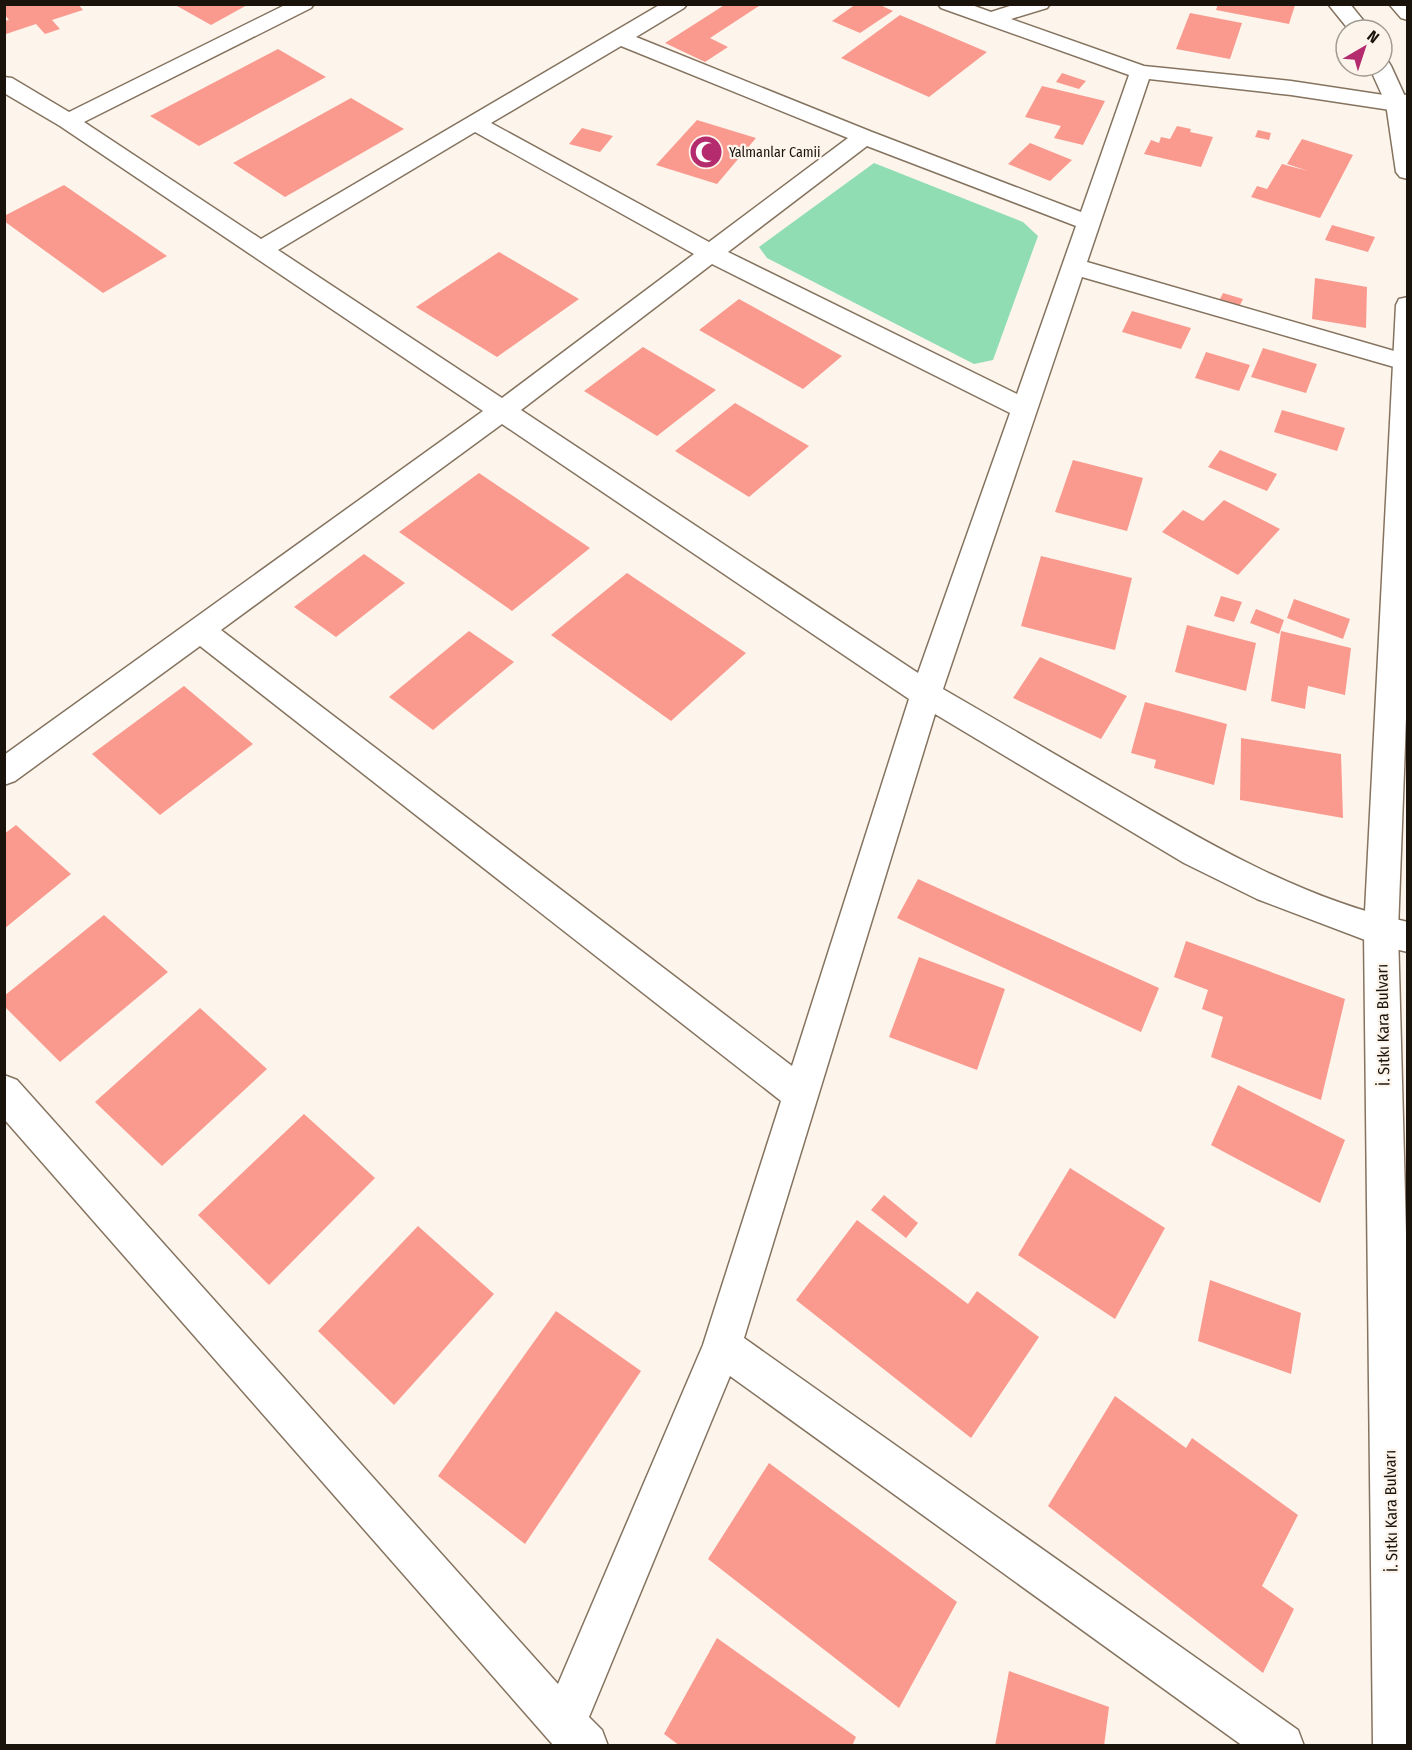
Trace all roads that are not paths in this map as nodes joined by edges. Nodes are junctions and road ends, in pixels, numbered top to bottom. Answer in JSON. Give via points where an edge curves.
{"nodes":[{"id":1,"x":304,"y":4,"type":"edge"},
{"id":2,"x":677,"y":4,"type":"edge"},
{"id":3,"x":948,"y":4,"type":"edge"},
{"id":4,"x":1040,"y":4,"type":"edge"},
{"id":5,"x":1338,"y":4,"type":"edge"},
{"id":6,"x":1399,"y":4,"type":"edge"},
{"id":7,"x":1407,"y":14,"type":"edge"},
{"id":8,"x":1350,"y":18,"type":"edge"},
{"id":9,"x":989,"y":19,"type":"junction"},
{"id":10,"x":620,"y":38,"type":"junction"},
{"id":11,"x":1141,"y":72,"type":"junction"},
{"id":12,"x":1387,"y":78,"type":"edge"},
{"id":13,"x":4,"y":82,"type":"edge"},
{"id":14,"x":1402,"y":103,"type":"edge"},
{"id":15,"x":69,"y":121,"type":"junction"},
{"id":16,"x":475,"y":123,"type":"junction"},
{"id":17,"x":864,"y":137,"type":"junction"},
{"id":18,"x":1407,"y":172,"type":"edge"},
{"id":19,"x":1089,"y":223,"type":"junction"},
{"id":20,"x":261,"y":249,"type":"junction"},
{"id":21,"x":710,"y":253,"type":"junction"},
{"id":22,"x":1076,"y":267,"type":"junction"},
{"id":23,"x":1407,"y":305,"type":"edge"},
{"id":24,"x":1406,"y":363,"type":"junction"},
{"id":25,"x":1025,"y":409,"type":"junction"},
{"id":26,"x":502,"y":411,"type":"junction"},
{"id":27,"x":200,"y":630,"type":"junction"},
{"id":28,"x":926,"y":694,"type":"junction"},
{"id":29,"x":4,"y":772,"type":"edge"},
{"id":30,"x":1394,"y":934,"type":"edge"},
{"id":31,"x":4,"y":1092,"type":"edge"},
{"id":32,"x":801,"y":1095,"type":"junction"},
{"id":33,"x":722,"y":1346,"type":"junction"},
{"id":34,"x":575,"y":1735,"type":"edge"},
{"id":35,"x":1282,"y":1746,"type":"edge"},
{"id":36,"x":1396,"y":1746,"type":"edge"}],
"edges":[{"from":1,"to":15,"type":"street"},
{"from":2,"to":10,"type":"street"},
{"from":3,"to":9,"type":"street"},
{"from":4,"to":9,"type":"street"},
{"from":5,"to":8,"type":"street"},
{"from":6,"to":7,"type":"street"},
{"from":9,"to":11,"type":"street"},
{"from":10,"to":16,"type":"street"},
{"from":10,"to":17,"type":"street"},
{"from":11,"to":14,"type":"street"},
{"from":11,"to":19,"type":"street"},
{"from":12,"to":14,"type":"street"},
{"from":13,"to":15,"type":"street"},
{"from":14,"to":18,"type":"street"},
{"from":15,"to":20,"type":"street"},
{"from":16,"to":20,"type":"street"},
{"from":16,"to":21,"type":"street"},
{"from":17,"to":19,"type":"street"},
{"from":17,"to":21,"type":"street"},
{"from":19,"to":22,"type":"street"},
{"from":20,"to":26,"type":"street"},
{"from":21,"to":25,"type":"street"},
{"from":21,"to":26,"type":"street"},
{"from":22,"to":24,"type":"street"},
{"from":22,"to":25,"type":"street"},
{"from":23,"to":24,"type":"street","name":"İ. Sıtkı Kara Bulvarı"},
{"from":24,"to":30,"type":"street","name":"İ. Sıtkı Kara Bulvarı"},
{"from":25,"to":28,"type":"street"},
{"from":26,"to":27,"type":"street"},
{"from":26,"to":28,"type":"street"},
{"from":27,"to":29,"type":"street"},
{"from":27,"to":32,"type":"street"},
{"from":28,"to":30,"type":"street","via":[[1196,853],[1269,889]]},
{"from":28,"to":32,"type":"street"},
{"from":30,"to":36,"type":"street","name":"İ. Sıtkı Kara Bulvarı"},
{"from":31,"to":34,"type":"street"},
{"from":32,"to":33,"type":"street"},
{"from":33,"to":34,"type":"street"},
{"from":33,"to":35,"type":"street"}]}
